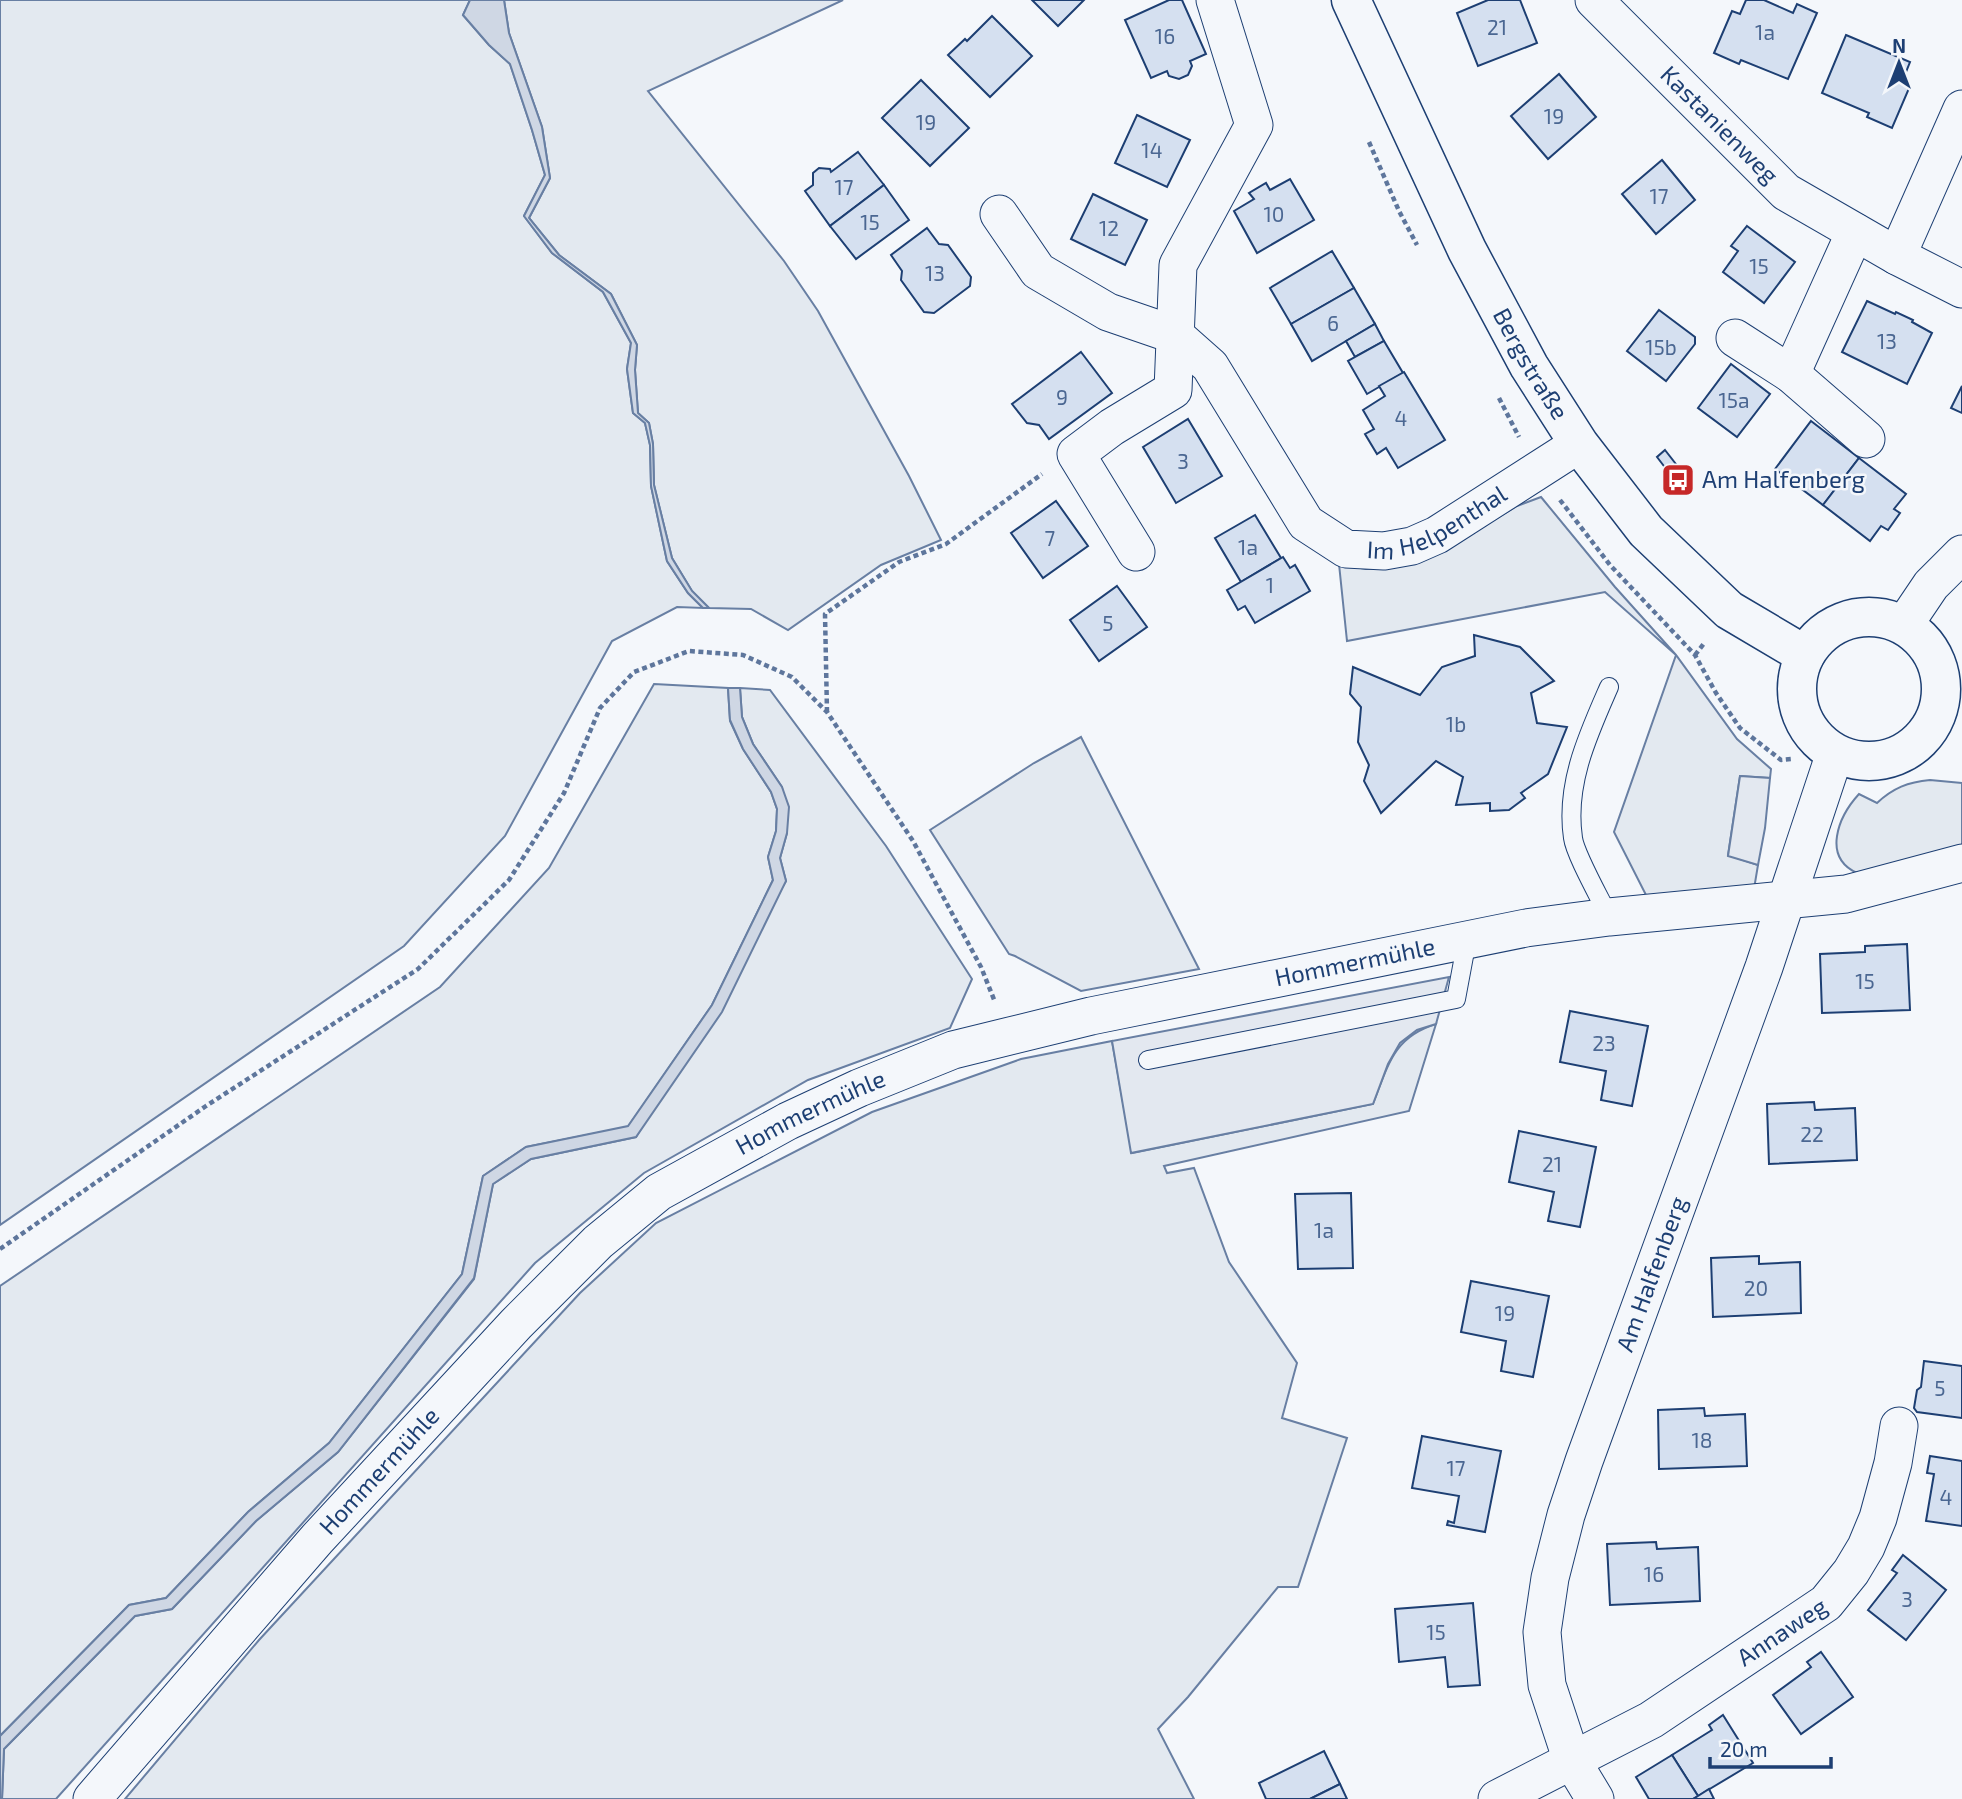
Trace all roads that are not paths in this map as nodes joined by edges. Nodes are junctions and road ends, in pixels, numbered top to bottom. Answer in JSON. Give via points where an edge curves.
{"nodes":[{"id":1,"x":1215,"y":0,"type":"edge"},
{"id":2,"x":1351,"y":0,"type":"edge"},
{"id":3,"x":1594,"y":0,"type":"edge"},
{"id":4,"x":1962,"y":109,"type":"edge"},
{"id":5,"x":999,"y":214,"type":"dead end"},
{"id":6,"x":1855,"y":232,"type":"junction"},
{"id":7,"x":1897,"y":256,"type":"junction"},
{"id":8,"x":1962,"y":289,"type":"edge"},
{"id":9,"x":1175,"y":335,"type":"junction"},
{"id":10,"x":1735,"y":338,"type":"dead end"},
{"id":11,"x":1791,"y":374,"type":"junction"},
{"id":12,"x":1866,"y":439,"type":"dead end"},
{"id":13,"x":1579,"y":444,"type":"junction"},
{"id":14,"x":1136,"y":552,"type":"dead end"},
{"id":15,"x":1962,"y":554,"type":"edge"},
{"id":16,"x":1903,"y":625,"type":"junction"},
{"id":17,"x":1805,"y":655,"type":"junction"},
{"id":18,"x":1609,"y":687,"type":"dead end"},
{"id":19,"x":1948,"y":727,"type":"edge"},
{"id":20,"x":1835,"y":753,"type":"junction"},
{"id":21,"x":1962,"y":863,"type":"edge"},
{"id":22,"x":1785,"y":901,"type":"junction"},
{"id":23,"x":1609,"y":917,"type":"junction"},
{"id":24,"x":1468,"y":940,"type":"junction"},
{"id":25,"x":1148,"y":1060,"type":"dead end"},
{"id":26,"x":1899,"y":1426,"type":"dead end"},
{"id":27,"x":1572,"y":1760,"type":"junction"},
{"id":28,"x":92,"y":1799,"type":"edge"},
{"id":29,"x":1497,"y":1799,"type":"edge"},
{"id":30,"x":1595,"y":1799,"type":"edge"}],
"edges":[{"from":1,"to":9,"type":"street","via":[[1254,125],[1178,265]]},
{"from":2,"to":13,"type":"main road","name":"Bergstraße","via":[[1468,250],[1529,366]]},
{"from":3,"to":6,"type":"street","name":"Kastanienweg","via":[[1786,192]]},
{"from":4,"to":7,"type":"street"},
{"from":5,"to":9,"type":"street","name":"Im Helpenthal","via":[[1038,271],[1108,312]]},
{"from":6,"to":7,"type":"street","name":"Kastanienweg"},
{"from":6,"to":11,"type":"street"},
{"from":7,"to":8,"type":"street","name":"Kastanienweg"},
{"from":9,"to":13,"type":"street","name":"Im Helpenthal","via":[[1210,366],[1307,523],[1346,549],[1384,551],[1437,535]]},
{"from":9,"to":14,"type":"street","via":[[1173,390],[1076,454]]},
{"from":10,"to":11,"type":"street"},
{"from":11,"to":12,"type":"street"},
{"from":13,"to":17,"type":"main road","name":"Bergstraße","via":[[1646,531],[1729,610]]},
{"from":15,"to":16,"type":"street","via":[[1931,585]]},
{"from":16,"to":17,"type":"main road","via":[[1876,617],[1848,620],[1823,633]]},
{"from":16,"to":19,"type":"main road","via":[[1925,643],[1939,668]]},
{"from":17,"to":20,"type":"main road","via":[[1797,682],[1800,710],[1813,735]]},
{"from":18,"to":23,"type":"lane","via":[[1573,783],[1573,840]]},
{"from":19,"to":20,"type":"main road","via":[[1890,758],[1862,761]]},
{"from":20,"to":22,"type":"street","name":"Am Halfenberg"},
{"from":21,"to":22,"type":"street","name":"Hommermühle","via":[[1846,894]]},
{"from":22,"to":23,"type":"street","name":"Hommermühle"},
{"from":22,"to":27,"type":"street","name":"Am Halfenberg","via":[[1584,1461],[1550,1578],[1542,1632],[1547,1685]]},
{"from":23,"to":24,"type":"street","name":"Hommermühle"},
{"from":24,"to":25,"type":"lane","via":[[1457,999]]},
{"from":24,"to":28,"type":"street","name":"Hommermühle","via":[[1118,1010],[954,1050],[788,1121],[659,1192],[598,1241],[516,1324],[317,1539]]},
{"from":26,"to":27,"type":"street","name":"Annaweg","via":[[1893,1463],[1866,1547],[1826,1602],[1651,1720]]},
{"from":27,"to":29,"type":"street","name":"Annaweg"},
{"from":27,"to":30,"type":"street","name":"Am Halfenberg"}]}
